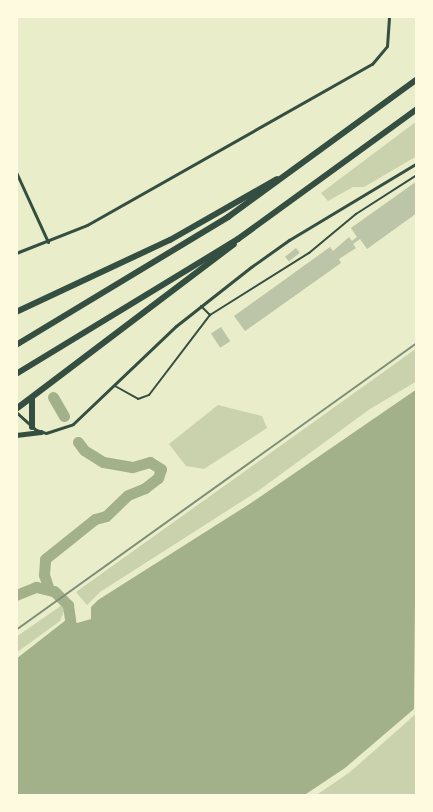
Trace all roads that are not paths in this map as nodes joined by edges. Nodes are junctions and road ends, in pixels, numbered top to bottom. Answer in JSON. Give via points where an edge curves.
{"nodes":[{"id":1,"x":390,"y":16,"type":"edge"},
{"id":2,"x":417,"y":79,"type":"edge"},
{"id":3,"x":417,"y":109,"type":"edge"},
{"id":4,"x":417,"y":163,"type":"edge"},
{"id":5,"x":293,"y":171,"type":"junction"},
{"id":6,"x":16,"y":172,"type":"edge"},
{"id":7,"x":417,"y":175,"type":"edge"},
{"id":8,"x":238,"y":239,"type":"junction"},
{"id":9,"x":48,"y":242,"type":"junction"},
{"id":10,"x":16,"y":253,"type":"edge"},
{"id":11,"x":200,"y":306,"type":"junction"},
{"id":12,"x":16,"y":312,"type":"edge"},
{"id":13,"x":210,"y":314,"type":"junction"},
{"id":14,"x":16,"y":345,"type":"edge"},
{"id":15,"x":16,"y":374,"type":"edge"},
{"id":16,"x":115,"y":386,"type":"junction"},
{"id":17,"x":32,"y":398,"type":"junction"},
{"id":18,"x":16,"y":410,"type":"edge"},
{"id":19,"x":32,"y":427,"type":"junction"},
{"id":20,"x":41,"y":432,"type":"junction"},
{"id":21,"x":16,"y":435,"type":"edge"}],
"edges":[{"from":1,"to":9,"type":"street","via":[[387,46],[372,64],[113,211]]},
{"from":2,"to":5,"type":"highway"},
{"from":3,"to":8,"type":"highway"},
{"from":4,"to":11,"type":"street","via":[[289,240]]},
{"from":5,"to":12,"type":"highway","via":[[170,240]]},
{"from":5,"to":14,"type":"highway","via":[[199,236]]},
{"from":6,"to":9,"type":"street"},
{"from":7,"to":13,"type":"lane","via":[[340,225],[309,253]]},
{"from":8,"to":15,"type":"highway"},
{"from":8,"to":17,"type":"highway","via":[[224,255]]},
{"from":9,"to":10,"type":"street"},
{"from":11,"to":13,"type":"lane"},
{"from":11,"to":16,"type":"street"},
{"from":13,"to":16,"type":"lane","via":[[149,395],[132,397]]},
{"from":16,"to":20,"type":"street","via":[[73,424],[53,432]]},
{"from":17,"to":18,"type":"highway"},
{"from":17,"to":19,"type":"highway"},
{"from":18,"to":19,"type":"street"},
{"from":19,"to":20,"type":"street"},
{"from":20,"to":21,"type":"main road"}]}
